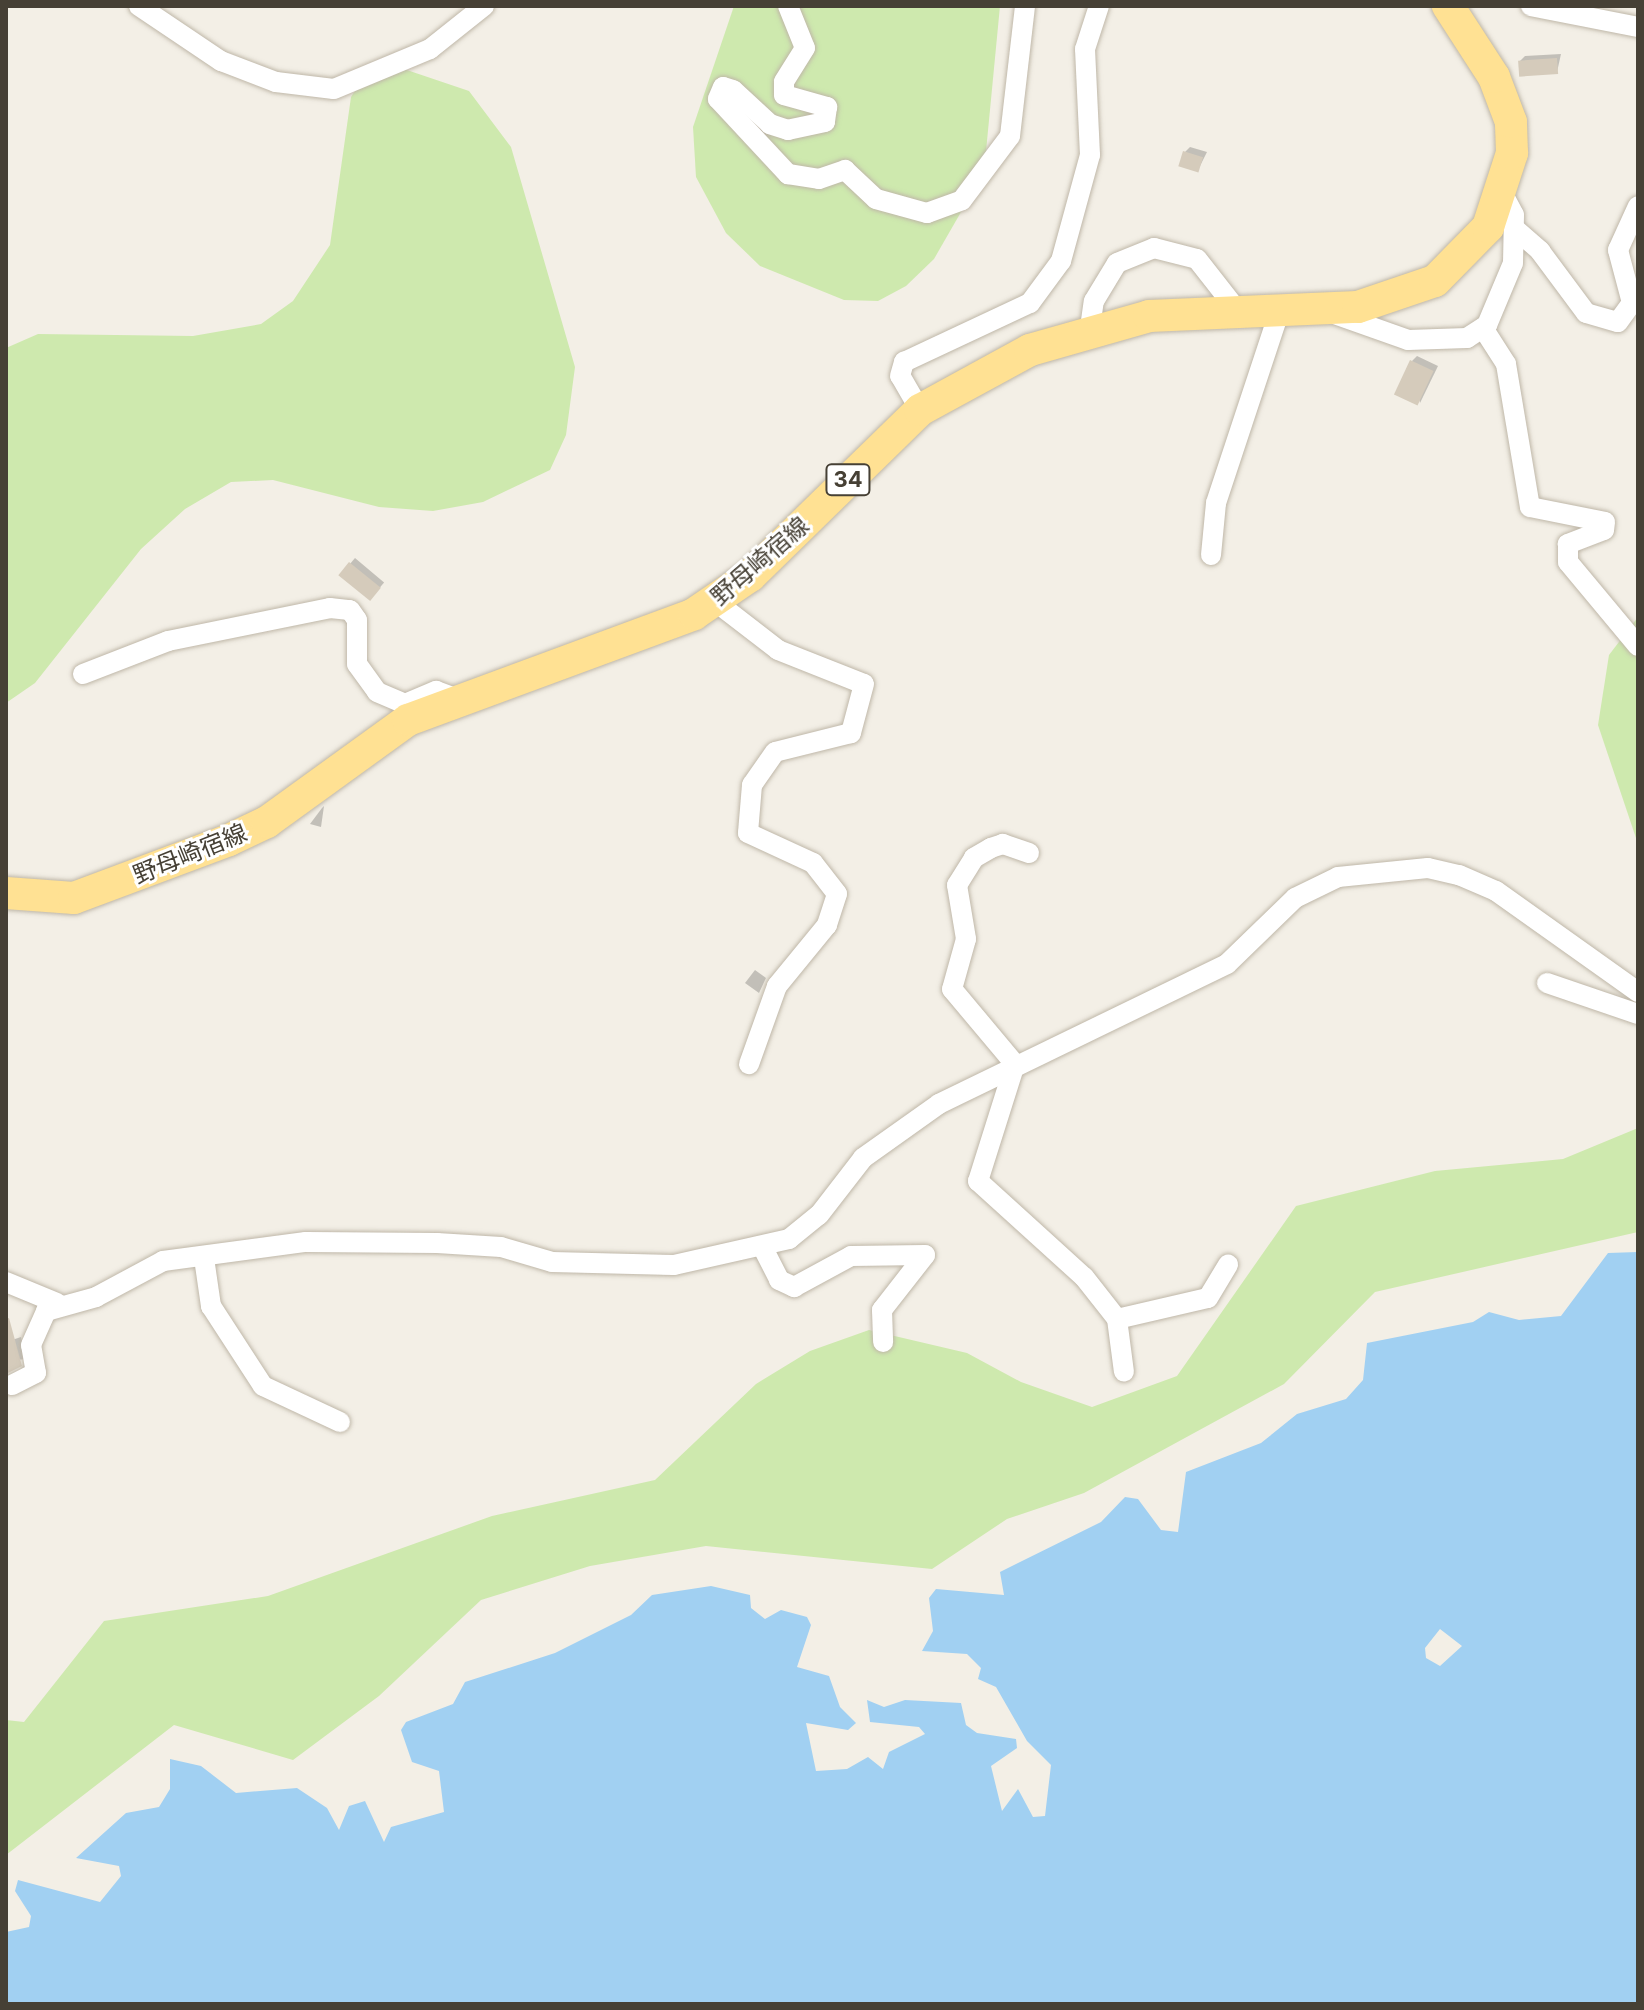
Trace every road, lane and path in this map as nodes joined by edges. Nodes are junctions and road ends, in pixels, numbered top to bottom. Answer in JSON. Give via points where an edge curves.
{"nodes":[{"id":1,"x":139,"y":6,"type":"edge"},
{"id":2,"x":484,"y":6,"type":"edge"},
{"id":3,"x":788,"y":6,"type":"edge"},
{"id":4,"x":1025,"y":6,"type":"edge"},
{"id":5,"x":1099,"y":6,"type":"edge"},
{"id":6,"x":1448,"y":6,"type":"edge"},
{"id":7,"x":1531,"y":6,"type":"edge"},
{"id":8,"x":1638,"y":27,"type":"edge"},
{"id":9,"x":1503,"y":194,"type":"junction"},
{"id":10,"x":1638,"y":206,"type":"edge"},
{"id":11,"x":1514,"y":228,"type":"junction"},
{"id":12,"x":1280,"y":309,"type":"junction"},
{"id":13,"x":1237,"y":310,"type":"junction"},
{"id":14,"x":1325,"y":310,"type":"junction"},
{"id":15,"x":1090,"y":328,"type":"junction"},
{"id":16,"x":1483,"y":328,"type":"junction"},
{"id":17,"x":920,"y":410,"type":"junction"},
{"id":18,"x":1211,"y":555,"type":"dead end"},
{"id":19,"x":716,"y":602,"type":"junction"},
{"id":20,"x":1638,"y":646,"type":"edge"},
{"id":21,"x":83,"y":674,"type":"dead end"},
{"id":22,"x":458,"y":699,"type":"junction"},
{"id":23,"x":1029,"y":853,"type":"dead end"},
{"id":24,"x":6,"y":893,"type":"edge"},
{"id":25,"x":1547,"y":983,"type":"dead end"},
{"id":26,"x":1638,"y":992,"type":"edge"},
{"id":27,"x":1638,"y":1014,"type":"edge"},
{"id":28,"x":749,"y":1064,"type":"dead end"},
{"id":29,"x":1015,"y":1064,"type":"junction"},
{"id":30,"x":763,"y":1248,"type":"junction"},
{"id":31,"x":204,"y":1258,"type":"junction"},
{"id":32,"x":1228,"y":1265,"type":"dead end"},
{"id":33,"x":6,"y":1282,"type":"edge"},
{"id":34,"x":57,"y":1303,"type":"junction"},
{"id":35,"x":1117,"y":1319,"type":"junction"},
{"id":36,"x":883,"y":1342,"type":"dead end"},
{"id":37,"x":1124,"y":1372,"type":"dead end"},
{"id":38,"x":12,"y":1385,"type":"dead end"},
{"id":39,"x":340,"y":1422,"type":"dead end"}],
"edges":[{"from":1,"to":2,"type":"street","via":[[221,61],[276,82],[334,89],[430,49]]},
{"from":3,"to":4,"type":"street","via":[[805,48],[784,82],[784,95],[796,104],[827,107],[825,122],[788,130],[770,124],[733,90],[723,87],[718,99],[788,174],[819,179],[845,170],[876,199],[927,213],[962,200],[1010,136]]},
{"from":5,"to":17,"type":"street","via":[[1085,49],[1090,155],[1061,261],[1030,303],[904,362],[900,376]]},
{"from":6,"to":9,"type":"main road","name":"野母崎宿線","number":"34","via":[[1481,52],[1511,122]]},
{"from":7,"to":8,"type":"street"},
{"from":9,"to":11,"type":"street"},
{"from":9,"to":14,"type":"main road","name":"野母崎宿線","number":"34","via":[[1475,245],[1435,281],[1384,302]]},
{"from":10,"to":11,"type":"street","via":[[1618,250],[1632,303],[1618,322],[1586,313],[1540,251]]},
{"from":11,"to":16,"type":"street","via":[[1509,287]]},
{"from":12,"to":13,"type":"main road","name":"野母崎宿線","number":"34"},
{"from":12,"to":14,"type":"main road","name":"野母崎宿線","number":"34"},
{"from":12,"to":18,"type":"street","via":[[1216,503]]},
{"from":13,"to":15,"type":"main road","name":"野母崎宿線","number":"34"},
{"from":13,"to":15,"type":"street","via":[[1197,259],[1154,248],[1117,263],[1094,301]]},
{"from":14,"to":16,"type":"street","via":[[1408,340],[1467,338]]},
{"from":15,"to":17,"type":"main road","name":"野母崎宿線","number":"34","via":[[988,370]]},
{"from":16,"to":20,"type":"street","via":[[1506,364],[1530,507],[1605,522],[1604,530],[1568,544],[1568,562]]},
{"from":17,"to":19,"type":"main road","name":"野母崎宿線","number":"34"},
{"from":19,"to":22,"type":"main road","name":"野母崎宿線","number":"34"},
{"from":19,"to":28,"type":"street","via":[[778,650],[864,684],[851,733],[775,752],[752,785],[748,833],[813,863],[833,879],[837,894],[827,925],[777,986]]},
{"from":21,"to":22,"type":"street","via":[[168,641],[330,608],[350,610],[357,620],[357,664],[377,692],[405,704],[449,690]]},
{"from":22,"to":24,"type":"main road","name":"野母崎宿線","number":"34","via":[[408,720],[279,814],[229,840],[74,898]]},
{"from":23,"to":29,"type":"street","via":[[1003,844],[962,873],[966,939],[950,977],[956,1000],[993,1030]]},
{"from":25,"to":27,"type":"street"},
{"from":26,"to":29,"type":"street","via":[[1496,891],[1459,875],[1428,868],[1338,877],[1295,898],[1227,964]]},
{"from":29,"to":30,"type":"street","via":[[939,1104],[863,1158],[806,1228]]},
{"from":29,"to":35,"type":"street","via":[[978,1181],[1084,1277]]},
{"from":30,"to":31,"type":"street","via":[[674,1265],[596,1257],[552,1262],[501,1247],[437,1243],[306,1242]]},
{"from":30,"to":36,"type":"street","via":[[779,1280],[794,1287],[851,1256],[925,1255],[882,1310]]},
{"from":31,"to":34,"type":"street","via":[[163,1261],[96,1297]]},
{"from":31,"to":39,"type":"street","via":[[211,1306],[263,1386]]},
{"from":32,"to":35,"type":"street","via":[[1208,1298]]},
{"from":33,"to":34,"type":"street"},
{"from":34,"to":38,"type":"street","via":[[46,1311],[31,1345],[36,1373]]},
{"from":35,"to":37,"type":"street"}]}
